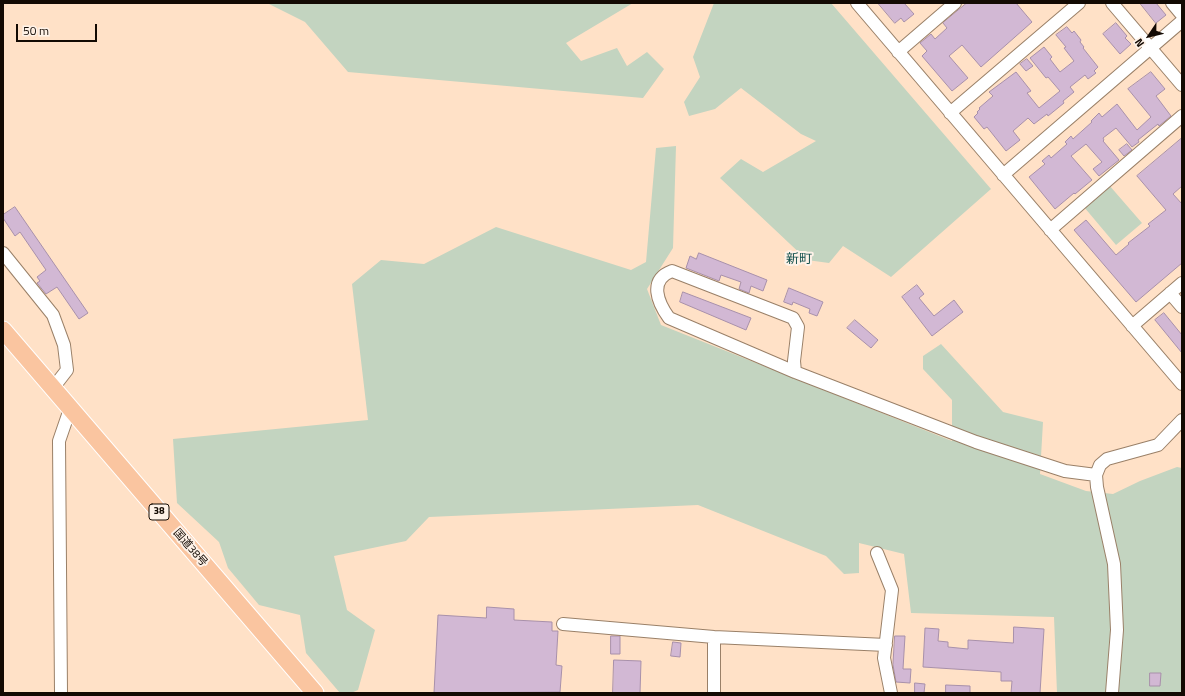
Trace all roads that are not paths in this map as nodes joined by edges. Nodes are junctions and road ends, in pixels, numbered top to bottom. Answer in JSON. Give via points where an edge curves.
{"nodes":[{"id":1,"x":857,"y":3,"type":"edge"},
{"id":2,"x":954,"y":3,"type":"edge"},
{"id":3,"x":1079,"y":3,"type":"edge"},
{"id":4,"x":1112,"y":3,"type":"edge"},
{"id":5,"x":1172,"y":3,"type":"edge"},
{"id":6,"x":1182,"y":15,"type":"edge"},
{"id":7,"x":1182,"y":21,"type":"edge"},
{"id":8,"x":1150,"y":48,"type":"junction"},
{"id":9,"x":898,"y":52,"type":"junction"},
{"id":10,"x":1182,"y":86,"type":"edge"},
{"id":11,"x":950,"y":113,"type":"junction"},
{"id":12,"x":1182,"y":116,"type":"edge"},
{"id":13,"x":1003,"y":174,"type":"junction"},
{"id":14,"x":1050,"y":230,"type":"junction"},
{"id":15,"x":3,"y":253,"type":"edge"},
{"id":16,"x":1182,"y":283,"type":"edge"},
{"id":17,"x":1170,"y":293,"type":"junction"},
{"id":18,"x":1182,"y":307,"type":"edge"},
{"id":19,"x":1132,"y":326,"type":"junction"},
{"id":20,"x":3,"y":330,"type":"edge"},
{"id":21,"x":795,"y":372,"type":"junction"},
{"id":22,"x":1182,"y":384,"type":"edge"},
{"id":23,"x":53,"y":388,"type":"junction"},
{"id":24,"x":70,"y":409,"type":"junction"},
{"id":25,"x":1182,"y":420,"type":"edge"},
{"id":26,"x":1096,"y":475,"type":"junction"},
{"id":27,"x":877,"y":553,"type":"dead end"},
{"id":28,"x":563,"y":624,"type":"dead end"},
{"id":29,"x":714,"y":637,"type":"junction"},
{"id":30,"x":886,"y":645,"type":"junction"},
{"id":31,"x":61,"y":693,"type":"edge"},
{"id":32,"x":314,"y":693,"type":"edge"},
{"id":33,"x":714,"y":693,"type":"edge"},
{"id":34,"x":891,"y":693,"type":"edge"},
{"id":35,"x":1112,"y":693,"type":"edge"}],
"edges":[{"from":1,"to":9,"type":"street"},
{"from":2,"to":9,"type":"street"},
{"from":3,"to":11,"type":"street"},
{"from":4,"to":8,"type":"street"},
{"from":5,"to":6,"type":"street"},
{"from":7,"to":8,"type":"street"},
{"from":8,"to":10,"type":"street"},
{"from":8,"to":13,"type":"street"},
{"from":9,"to":11,"type":"street"},
{"from":11,"to":13,"type":"street"},
{"from":12,"to":14,"type":"street"},
{"from":13,"to":14,"type":"street"},
{"from":14,"to":19,"type":"street"},
{"from":15,"to":23,"type":"street","via":[[53,315],[64,345],[67,370]]},
{"from":16,"to":17,"type":"street"},
{"from":17,"to":18,"type":"street"},
{"from":17,"to":19,"type":"street"},
{"from":19,"to":22,"type":"street"},
{"from":20,"to":23,"type":"highway","name":"国道38号","number":"38"},
{"from":21,"to":21,"type":"street","via":[[669,318],[661,307],[657,294],[660,279],[665,273],[672,271],[793,318],[798,327]]},
{"from":21,"to":26,"type":"street","via":[[976,442],[1065,471]]},
{"from":23,"to":24,"type":"highway","name":"国道38号","number":"38"},
{"from":24,"to":31,"type":"street","via":[[59,441]]},
{"from":24,"to":32,"type":"highway","name":"国道38号","number":"38"},
{"from":25,"to":26,"type":"street","via":[[1158,445],[1107,459],[1100,465]]},
{"from":26,"to":35,"type":"street","via":[[1114,564],[1117,630]]},
{"from":27,"to":30,"type":"street","via":[[892,590]]},
{"from":28,"to":29,"type":"street"},
{"from":29,"to":30,"type":"street"},
{"from":29,"to":33,"type":"street"},
{"from":30,"to":34,"type":"street","via":[[884,658]]}]}
